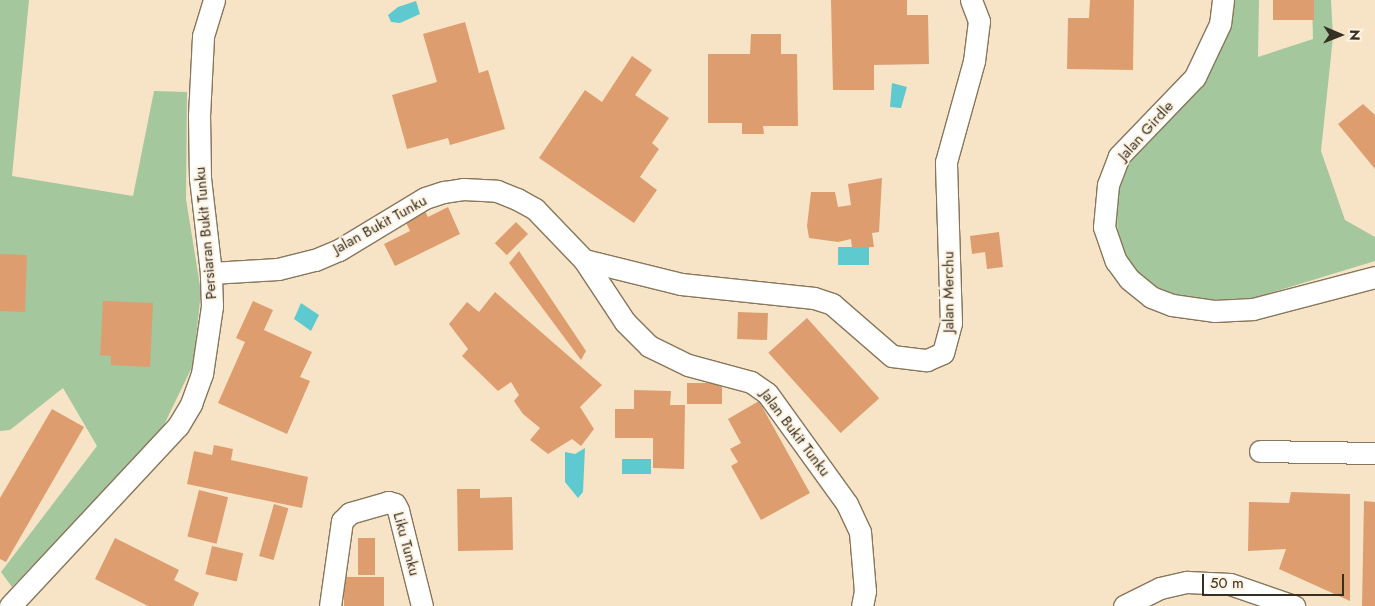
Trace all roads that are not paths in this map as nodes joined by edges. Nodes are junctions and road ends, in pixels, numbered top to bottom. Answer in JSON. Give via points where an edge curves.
{"nodes":[{"id":1,"x":214,"y":0,"type":"edge"},
{"id":2,"x":971,"y":0,"type":"edge"},
{"id":3,"x":1223,"y":0,"type":"edge"},
{"id":4,"x":584,"y":260,"type":"junction"},
{"id":5,"x":211,"y":273,"type":"junction"},
{"id":6,"x":1375,"y":277,"type":"edge"},
{"id":7,"x":1260,"y":451,"type":"dead end"},
{"id":8,"x":1375,"y":453,"type":"edge"},
{"id":9,"x":10,"y":606,"type":"edge"},
{"id":10,"x":330,"y":606,"type":"edge"},
{"id":11,"x":422,"y":606,"type":"edge"},
{"id":12,"x":862,"y":606,"type":"edge"},
{"id":13,"x":1124,"y":606,"type":"edge"},
{"id":14,"x":1294,"y":606,"type":"edge"}],
"edges":[{"from":1,"to":5,"type":"street","name":"Persiaran Bukit Tunku","via":[[203,36],[199,116],[200,178]]},
{"from":2,"to":4,"type":"street","name":"Jalan Merchu","via":[[979,21],[974,61],[946,162],[951,324],[943,354],[927,360],[892,356],[832,304],[814,298],[681,284]]},
{"from":3,"to":6,"type":"street","name":"Jalan Girdle","via":[[1220,24],[1195,77],[1119,156],[1108,185],[1104,226],[1116,261],[1129,279],[1151,297],[1172,305],[1214,311],[1253,309]]},
{"from":4,"to":5,"type":"street","name":"Jalan Bukit Tunku","via":[[535,209],[497,191],[463,189],[425,198],[339,250],[315,260],[278,269]]},
{"from":4,"to":12,"type":"street","name":"Jalan Bukit Tunku","via":[[625,322],[649,346],[688,365],[751,382],[767,393],[847,504],[860,532],[865,591]]},
{"from":5,"to":9,"type":"street","name":"Persiaran Bukit Tunku","via":[[211,323],[202,374],[191,404],[161,445]]},
{"from":7,"to":8,"type":"street"},
{"from":10,"to":11,"type":"street","name":"Liku Tunku","via":[[342,521],[350,513],[388,502],[395,504],[398,510]]},
{"from":13,"to":14,"type":"street","via":[[1160,588],[1187,582],[1230,584]]}]}
